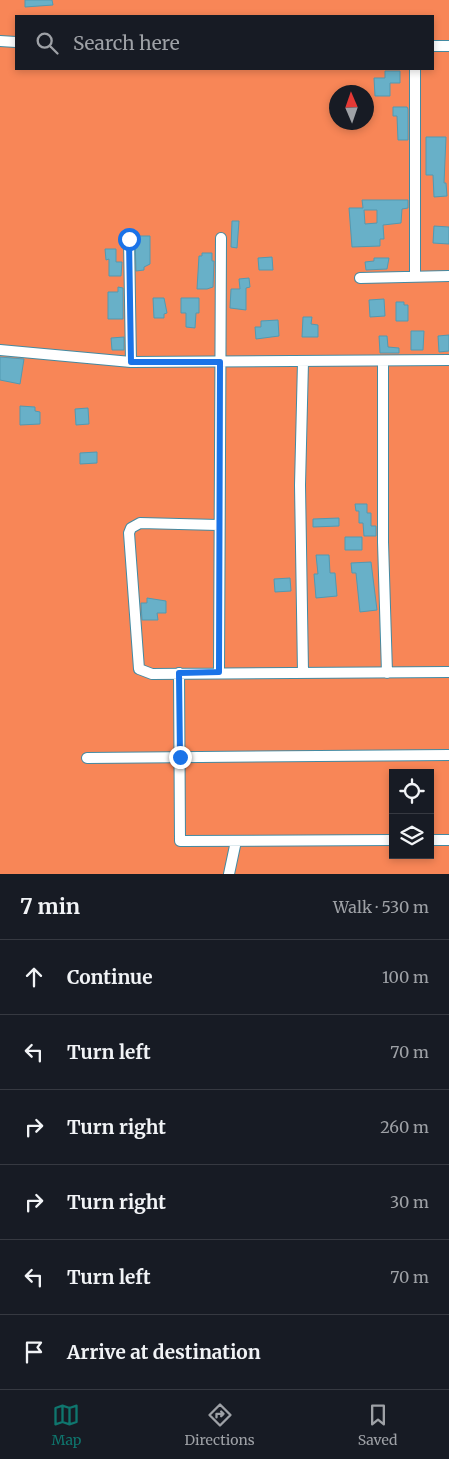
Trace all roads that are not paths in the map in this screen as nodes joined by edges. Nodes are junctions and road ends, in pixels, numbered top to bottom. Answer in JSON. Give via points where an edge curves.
{"nodes":[{"id":1,"x":0,"y":41,"type":"edge"},
{"id":2,"x":15,"y":42,"type":"edge"},
{"id":3,"x":434,"y":46,"type":"edge"},
{"id":4,"x":449,"y":46,"type":"edge"},
{"id":5,"x":415,"y":70,"type":"edge"},
{"id":6,"x":221,"y":238,"type":"dead end"},
{"id":7,"x":129,"y":239,"type":"dead end"},
{"id":8,"x":415,"y":276,"type":"junction"},
{"id":9,"x":449,"y":276,"type":"edge"},
{"id":10,"x":360,"y":278,"type":"dead end"},
{"id":11,"x":0,"y":350,"type":"edge"},
{"id":12,"x":449,"y":360,"type":"edge"},
{"id":13,"x":383,"y":361,"type":"junction"},
{"id":14,"x":131,"y":362,"type":"junction"},
{"id":15,"x":220,"y":362,"type":"junction"},
{"id":16,"x":303,"y":362,"type":"junction"},
{"id":17,"x":218,"y":525,"type":"junction"},
{"id":18,"x":219,"y":672,"type":"junction"},
{"id":19,"x":304,"y":672,"type":"junction"},
{"id":20,"x":449,"y":672,"type":"edge"},
{"id":21,"x":179,"y":673,"type":"junction"},
{"id":22,"x":387,"y":673,"type":"junction"},
{"id":23,"x":449,"y":756,"type":"edge"},
{"id":24,"x":180,"y":757,"type":"junction"},
{"id":25,"x":86,"y":758,"type":"dead end"},
{"id":26,"x":389,"y":840,"type":"edge"},
{"id":27,"x":434,"y":840,"type":"edge"},
{"id":28,"x":449,"y":840,"type":"edge"},
{"id":29,"x":236,"y":841,"type":"junction"},
{"id":30,"x":230,"y":874,"type":"edge"}],
"edges":[{"from":1,"to":2,"type":"street"},
{"from":3,"to":4,"type":"street"},
{"from":5,"to":8,"type":"street"},
{"from":6,"to":15,"type":"street"},
{"from":7,"to":14,"type":"street"},
{"from":8,"to":9,"type":"street"},
{"from":8,"to":10,"type":"street"},
{"from":11,"to":14,"type":"street"},
{"from":12,"to":13,"type":"street"},
{"from":13,"to":16,"type":"street"},
{"from":13,"to":22,"type":"street","via":[[382,542]]},
{"from":14,"to":15,"type":"street"},
{"from":15,"to":16,"type":"street"},
{"from":15,"to":17,"type":"street"},
{"from":16,"to":19,"type":"street","via":[[300,485]]},
{"from":17,"to":18,"type":"street"},
{"from":17,"to":21,"type":"street","via":[[140,523],[134,524],[129,533],[137,664],[145,672]]},
{"from":18,"to":19,"type":"street"},
{"from":18,"to":21,"type":"street"},
{"from":19,"to":22,"type":"street"},
{"from":20,"to":22,"type":"street"},
{"from":21,"to":24,"type":"street"},
{"from":23,"to":24,"type":"street"},
{"from":24,"to":25,"type":"street"},
{"from":24,"to":29,"type":"street","via":[[180,841]]},
{"from":26,"to":29,"type":"street"},
{"from":27,"to":28,"type":"street"},
{"from":29,"to":30,"type":"street"}]}
